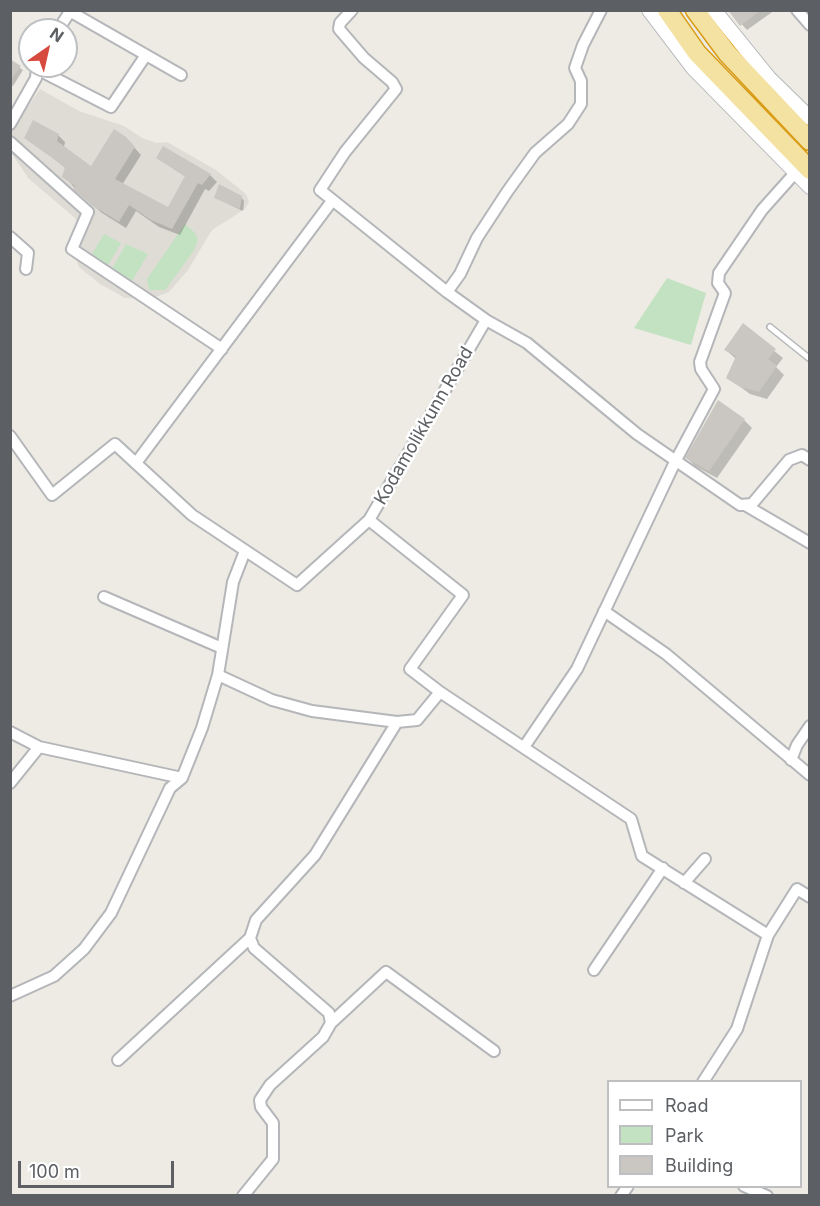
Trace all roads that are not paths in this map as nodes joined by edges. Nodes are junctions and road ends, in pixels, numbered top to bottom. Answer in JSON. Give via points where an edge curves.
{"nodes":[{"id":1,"x":352,"y":10,"type":"edge"},
{"id":2,"x":601,"y":10,"type":"edge"},
{"id":3,"x":649,"y":10,"type":"edge"},
{"id":4,"x":667,"y":10,"type":"edge"},
{"id":5,"x":695,"y":10,"type":"edge"},
{"id":6,"x":714,"y":10,"type":"edge"},
{"id":7,"x":797,"y":10,"type":"edge"},
{"id":8,"x":71,"y":11,"type":"edge"},
{"id":9,"x":810,"y":25,"type":"edge"},
{"id":10,"x":146,"y":55,"type":"junction"},
{"id":11,"x":181,"y":75,"type":"dead end"},
{"id":12,"x":36,"y":78,"type":"edge"},
{"id":13,"x":57,"y":78,"type":"edge"},
{"id":14,"x":810,"y":118,"type":"edge"},
{"id":15,"x":10,"y":124,"type":"edge"},
{"id":16,"x":810,"y":141,"type":"edge"},
{"id":17,"x":10,"y":142,"type":"edge"},
{"id":18,"x":802,"y":171,"type":"edge"},
{"id":19,"x":810,"y":187,"type":"edge"},
{"id":20,"x":332,"y":201,"type":"junction"},
{"id":21,"x":10,"y":237,"type":"edge"},
{"id":22,"x":26,"y":269,"type":"dead end"},
{"id":23,"x":447,"y":292,"type":"junction"},
{"id":24,"x":486,"y":320,"type":"junction"},
{"id":25,"x":770,"y":327,"type":"dead end"},
{"id":26,"x":222,"y":349,"type":"junction"},
{"id":27,"x":810,"y":359,"type":"edge"},
{"id":28,"x":10,"y":436,"type":"edge"},
{"id":29,"x":810,"y":460,"type":"edge"},
{"id":30,"x":675,"y":462,"type":"junction"},
{"id":31,"x":136,"y":463,"type":"junction"},
{"id":32,"x":745,"y":505,"type":"junction"},
{"id":33,"x":369,"y":520,"type":"junction"},
{"id":34,"x":810,"y":543,"type":"edge"},
{"id":35,"x":245,"y":551,"type":"junction"},
{"id":36,"x":104,"y":597,"type":"dead end"},
{"id":37,"x":604,"y":611,"type":"junction"},
{"id":38,"x":222,"y":648,"type":"junction"},
{"id":39,"x":218,"y":675,"type":"junction"},
{"id":40,"x":440,"y":692,"type":"junction"},
{"id":41,"x":397,"y":722,"type":"junction"},
{"id":42,"x":810,"y":726,"type":"edge"},
{"id":43,"x":10,"y":732,"type":"edge"},
{"id":44,"x":39,"y":747,"type":"junction"},
{"id":45,"x":524,"y":747,"type":"junction"},
{"id":46,"x":791,"y":760,"type":"junction"},
{"id":47,"x":810,"y":775,"type":"edge"},
{"id":48,"x":182,"y":778,"type":"junction"},
{"id":49,"x":10,"y":783,"type":"edge"},
{"id":50,"x":705,"y":859,"type":"dead end"},
{"id":51,"x":663,"y":868,"type":"junction"},
{"id":52,"x":684,"y":883,"type":"junction"},
{"id":53,"x":810,"y":897,"type":"edge"},
{"id":54,"x":768,"y":935,"type":"junction"},
{"id":55,"x":250,"y":938,"type":"junction"},
{"id":56,"x":594,"y":970,"type":"dead end"},
{"id":57,"x":10,"y":996,"type":"edge"},
{"id":58,"x":331,"y":1023,"type":"junction"},
{"id":59,"x":494,"y":1051,"type":"dead end"},
{"id":60,"x":118,"y":1060,"type":"dead end"},
{"id":61,"x":704,"y":1080,"type":"edge"},
{"id":62,"x":749,"y":1188,"type":"edge"},
{"id":63,"x":243,"y":1196,"type":"edge"},
{"id":64,"x":767,"y":1196,"type":"edge"}],
"edges":[{"from":1,"to":20,"type":"street","via":[[340,22],[339,29],[396,89],[320,190]]},
{"from":2,"to":23,"type":"street","via":[[575,68],[581,81],[581,104],[568,124],[535,153],[507,192]]},
{"from":3,"to":18,"type":"street","via":[[693,68]]},
{"from":4,"to":18,"type":"highway","via":[[705,62]]},
{"from":5,"to":16,"type":"highway","via":[[727,53]]},
{"from":6,"to":14,"type":"street","via":[[769,78]]},
{"from":7,"to":9,"type":"street"},
{"from":8,"to":10,"type":"street"},
{"from":10,"to":11,"type":"street"},
{"from":10,"to":13,"type":"street","via":[[111,107]]},
{"from":12,"to":15,"type":"street"},
{"from":17,"to":26,"type":"street","via":[[88,212],[72,249]]},
{"from":18,"to":19,"type":"street"},
{"from":18,"to":30,"type":"street","via":[[762,210],[719,273],[718,284],[725,293],[700,362],[714,389]]},
{"from":20,"to":23,"type":"street"},
{"from":20,"to":26,"type":"street"},
{"from":21,"to":22,"type":"street","via":[[28,253]]},
{"from":23,"to":24,"type":"street"},
{"from":24,"to":30,"type":"street","via":[[527,343]]},
{"from":24,"to":33,"type":"street","name":"Kodamolikkunn Road"},
{"from":25,"to":27,"type":"lane"},
{"from":26,"to":31,"type":"street"},
{"from":28,"to":31,"type":"street","via":[[52,495],[115,444]]},
{"from":29,"to":32,"type":"street","via":[[802,455],[789,460],[764,493]]},
{"from":30,"to":32,"type":"street","via":[[740,506]]},
{"from":30,"to":37,"type":"street"},
{"from":31,"to":35,"type":"street","via":[[192,515]]},
{"from":32,"to":34,"type":"street"},
{"from":33,"to":35,"type":"street","via":[[297,585]]},
{"from":33,"to":40,"type":"street","name":"Kodamolikkunn Road","via":[[463,595],[410,669]]},
{"from":35,"to":38,"type":"street","via":[[233,582]]},
{"from":36,"to":38,"type":"street"},
{"from":37,"to":45,"type":"street","via":[[577,669]]},
{"from":37,"to":46,"type":"street","via":[[666,654]]},
{"from":38,"to":39,"type":"street"},
{"from":39,"to":41,"type":"street","via":[[272,700],[312,711]]},
{"from":39,"to":48,"type":"street"},
{"from":40,"to":41,"type":"street","via":[[417,720]]},
{"from":40,"to":45,"type":"street"},
{"from":41,"to":55,"type":"street","via":[[315,855],[256,920]]},
{"from":42,"to":46,"type":"street"},
{"from":43,"to":44,"type":"street"},
{"from":44,"to":48,"type":"street"},
{"from":44,"to":49,"type":"street"},
{"from":45,"to":51,"type":"street","via":[[631,819],[642,856]]},
{"from":46,"to":47,"type":"street"},
{"from":48,"to":57,"type":"street","via":[[170,789],[111,913],[84,949],[54,976]]},
{"from":50,"to":52,"type":"street"},
{"from":51,"to":52,"type":"street"},
{"from":51,"to":56,"type":"street"},
{"from":52,"to":54,"type":"street"},
{"from":53,"to":54,"type":"street","via":[[797,889]]},
{"from":54,"to":61,"type":"street","via":[[738,1029]]},
{"from":55,"to":58,"type":"street","via":[[254,948],[329,1013]]},
{"from":55,"to":60,"type":"street"},
{"from":58,"to":59,"type":"street","via":[[386,972]]},
{"from":58,"to":63,"type":"street","via":[[323,1037],[270,1085],[260,1100],[273,1123],[273,1159]]},
{"from":62,"to":64,"type":"street"}]}
